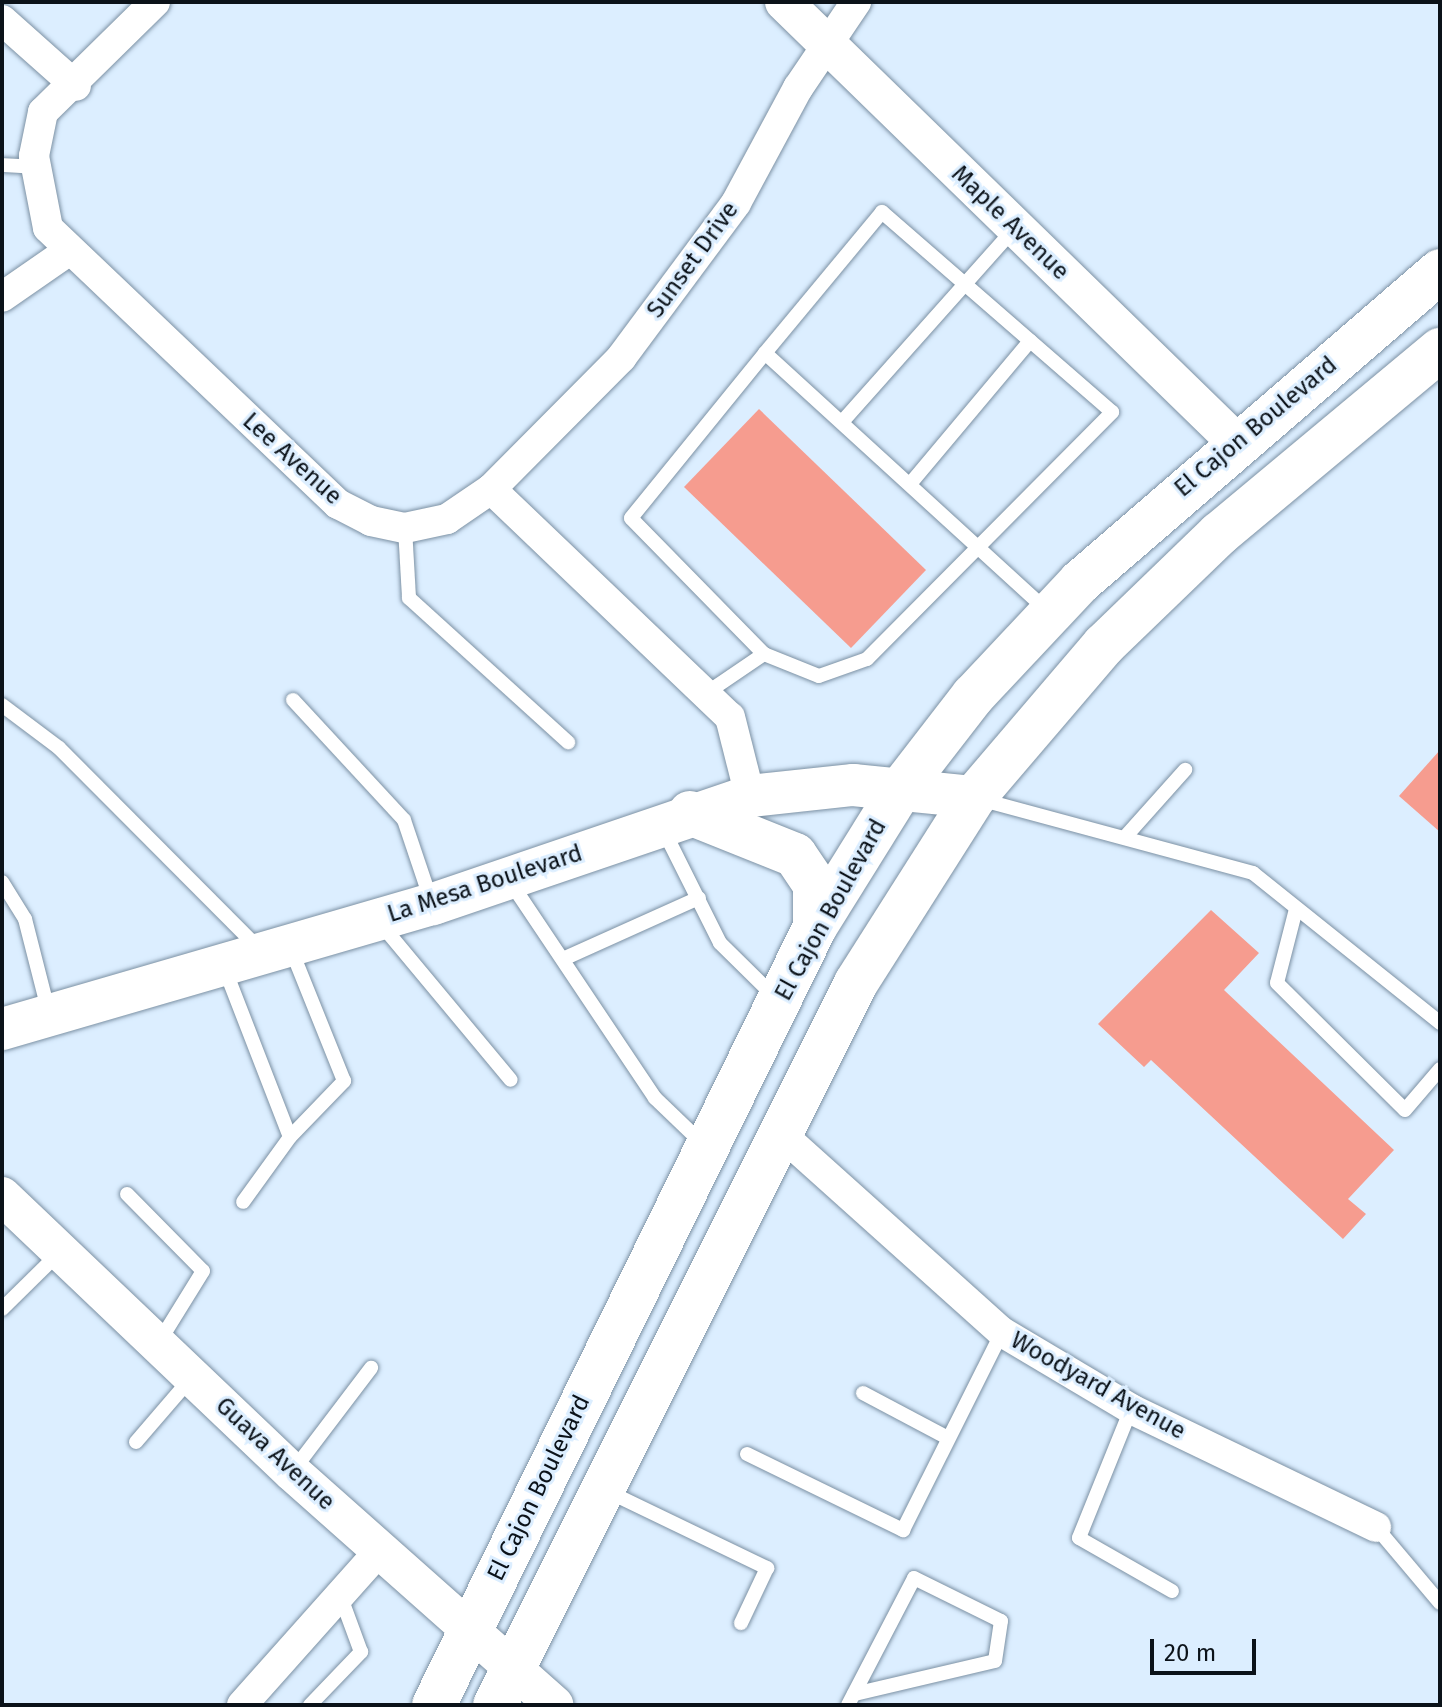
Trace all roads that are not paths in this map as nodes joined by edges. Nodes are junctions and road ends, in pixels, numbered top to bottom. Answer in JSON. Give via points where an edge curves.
{"nodes":[{"id":1,"x":155,"y":2,"type":"edge"},
{"id":2,"x":784,"y":2,"type":"edge"},
{"id":3,"x":856,"y":2,"type":"edge"},
{"id":4,"x":2,"y":20,"type":"edge"},
{"id":5,"x":826,"y":44,"type":"junction"},
{"id":6,"x":76,"y":86,"type":"junction"},
{"id":7,"x":2,"y":165,"type":"edge"},
{"id":8,"x":36,"y":167,"type":"junction"},
{"id":9,"x":1015,"y":227,"type":"junction"},
{"id":10,"x":67,"y":252,"type":"junction"},
{"id":11,"x":1440,"y":271,"type":"edge"},
{"id":12,"x":964,"y":283,"type":"junction"},
{"id":13,"x":2,"y":297,"type":"edge"},
{"id":14,"x":1030,"y":341,"type":"junction"},
{"id":15,"x":1440,"y":350,"type":"edge"},
{"id":16,"x":765,"y":353,"type":"junction"},
{"id":17,"x":842,"y":422,"type":"junction"},
{"id":18,"x":1237,"y":443,"type":"junction"},
{"id":19,"x":910,"y":484,"type":"junction"},
{"id":20,"x":491,"y":489,"type":"junction"},
{"id":21,"x":405,"y":528,"type":"junction"},
{"id":22,"x":978,"y":545,"type":"junction"},
{"id":23,"x":1049,"y":613,"type":"junction"},
{"id":24,"x":764,"y":654,"type":"junction"},
{"id":25,"x":708,"y":692,"type":"junction"},
{"id":26,"x":293,"y":700,"type":"dead end"},
{"id":27,"x":2,"y":705,"type":"edge"},
{"id":28,"x":568,"y":742,"type":"dead end"},
{"id":29,"x":1185,"y":770,"type":"dead end"},
{"id":30,"x":901,"y":789,"type":"junction"},
{"id":31,"x":750,"y":796,"type":"junction"},
{"id":32,"x":974,"y":797,"type":"junction"},
{"id":33,"x":674,"y":818,"type":"junction"},
{"id":34,"x":1126,"y":836,"type":"junction"},
{"id":35,"x":509,"y":880,"type":"junction"},
{"id":36,"x":2,"y":882,"type":"edge"},
{"id":37,"x":699,"y":898,"type":"junction"},
{"id":38,"x":433,"y":904,"type":"junction"},
{"id":39,"x":1296,"y":909,"type":"junction"},
{"id":40,"x":377,"y":920,"type":"junction"},
{"id":41,"x":815,"y":927,"type":"junction"},
{"id":42,"x":277,"y":951,"type":"junction"},
{"id":43,"x":563,"y":959,"type":"junction"},
{"id":44,"x":223,"y":966,"type":"junction"},
{"id":45,"x":779,"y":1001,"type":"junction"},
{"id":46,"x":50,"y":1018,"type":"junction"},
{"id":47,"x":1440,"y":1023,"type":"edge"},
{"id":48,"x":2,"y":1029,"type":"edge"},
{"id":49,"x":1440,"y":1069,"type":"edge"},
{"id":50,"x":511,"y":1080,"type":"dead end"},
{"id":51,"x":781,"y":1134,"type":"junction"},
{"id":52,"x":290,"y":1137,"type":"junction"},
{"id":53,"x":708,"y":1148,"type":"junction"},
{"id":54,"x":127,"y":1194,"type":"dead end"},
{"id":55,"x":2,"y":1196,"type":"edge"},
{"id":56,"x":243,"y":1202,"type":"dead end"},
{"id":57,"x":60,"y":1251,"type":"junction"},
{"id":58,"x":2,"y":1309,"type":"edge"},
{"id":59,"x":1002,"y":1332,"type":"junction"},
{"id":60,"x":157,"y":1344,"type":"junction"},
{"id":61,"x":371,"y":1368,"type":"dead end"},
{"id":62,"x":192,"y":1377,"type":"junction"},
{"id":63,"x":863,"y":1393,"type":"dead end"},
{"id":64,"x":1131,"y":1409,"type":"junction"},
{"id":65,"x":948,"y":1438,"type":"junction"},
{"id":66,"x":136,"y":1442,"type":"dead end"},
{"id":67,"x":747,"y":1454,"type":"dead end"},
{"id":68,"x":292,"y":1472,"type":"junction"},
{"id":69,"x":603,"y":1489,"type":"junction"},
{"id":70,"x":1376,"y":1527,"type":"joint"},
{"id":71,"x":380,"y":1550,"type":"junction"},
{"id":72,"x":1172,"y":1591,"type":"dead end"},
{"id":73,"x":340,"y":1595,"type":"junction"},
{"id":74,"x":1440,"y":1603,"type":"edge"},
{"id":75,"x":741,"y":1623,"type":"dead end"},
{"id":76,"x":469,"y":1633,"type":"junction"},
{"id":77,"x":504,"y":1688,"type":"edge"},
{"id":78,"x":851,"y":1699,"type":"edge"},
{"id":79,"x":242,"y":1705,"type":"edge"},
{"id":80,"x":310,"y":1705,"type":"edge"},
{"id":81,"x":434,"y":1705,"type":"edge"},
{"id":82,"x":554,"y":1705,"type":"edge"}],
"edges":[{"from":1,"to":6,"type":"street","name":"Lee Avenue"},
{"from":2,"to":5,"type":"street","name":"Maple Avenue"},
{"from":3,"to":5,"type":"street","name":"Sunset Drive"},
{"from":4,"to":6,"type":"street"},
{"from":5,"to":9,"type":"street","name":"Maple Avenue"},
{"from":5,"to":20,"type":"street","name":"Sunset Drive","via":[[736,203],[621,358]]},
{"from":6,"to":8,"type":"street","name":"Lee Avenue","via":[[43,112]]},
{"from":7,"to":8,"type":"lane"},
{"from":8,"to":10,"type":"street","name":"Lee Avenue","via":[[48,228]]},
{"from":9,"to":12,"type":"lane"},
{"from":9,"to":18,"type":"street","name":"Maple Avenue"},
{"from":10,"to":13,"type":"street"},
{"from":10,"to":21,"type":"street","name":"Lee Avenue","via":[[338,504],[371,521]]},
{"from":11,"to":18,"type":"main road","name":"El Cajon Boulevard"},
{"from":12,"to":14,"type":"lane"},
{"from":12,"to":16,"type":"lane","via":[[882,212]]},
{"from":12,"to":17,"type":"lane"},
{"from":14,"to":19,"type":"lane"},
{"from":14,"to":22,"type":"lane","via":[[1112,412]]},
{"from":15,"to":32,"type":"main road","via":[[1219,534],[1104,645]]},
{"from":16,"to":17,"type":"lane"},
{"from":16,"to":24,"type":"lane","via":[[631,518]]},
{"from":17,"to":19,"type":"lane"},
{"from":18,"to":23,"type":"main road","name":"El Cajon Boulevard"},
{"from":19,"to":22,"type":"lane"},
{"from":20,"to":21,"type":"street","name":"Lee Avenue","via":[[447,519]]},
{"from":20,"to":25,"type":"street"},
{"from":21,"to":28,"type":"lane","via":[[409,598]]},
{"from":22,"to":23,"type":"lane"},
{"from":22,"to":24,"type":"lane","via":[[867,659],[819,676]]},
{"from":23,"to":30,"type":"main road","name":"El Cajon Boulevard"},
{"from":24,"to":25,"type":"lane"},
{"from":25,"to":31,"type":"street","via":[[730,717]]},
{"from":26,"to":38,"type":"lane","via":[[404,820]]},
{"from":27,"to":42,"type":"lane","via":[[59,748]]},
{"from":29,"to":34,"type":"lane"},
{"from":30,"to":31,"type":"main road","name":"La Mesa Boulevard","via":[[826,785]]},
{"from":30,"to":32,"type":"main road","name":"La Mesa Boulevard"},
{"from":30,"to":41,"type":"main road","name":"El Cajon Boulevard"},
{"from":31,"to":33,"type":"main road","name":"La Mesa Boulevard"},
{"from":32,"to":34,"type":"lane"},
{"from":32,"to":51,"type":"main road","via":[[887,927]]},
{"from":33,"to":35,"type":"main road","name":"La Mesa Boulevard"},
{"from":33,"to":37,"type":"lane"},
{"from":33,"to":41,"type":"main road","via":[[795,855],[815,885]]},
{"from":34,"to":39,"type":"lane","via":[[1253,873]]},
{"from":35,"to":38,"type":"main road","name":"La Mesa Boulevard"},
{"from":35,"to":43,"type":"lane"},
{"from":36,"to":46,"type":"lane","via":[[25,919]]},
{"from":37,"to":43,"type":"lane"},
{"from":37,"to":45,"type":"lane","via":[[720,943]]},
{"from":38,"to":40,"type":"main road","name":"La Mesa Boulevard"},
{"from":39,"to":47,"type":"lane"},
{"from":39,"to":49,"type":"lane","via":[[1277,983],[1405,1110]]},
{"from":40,"to":42,"type":"main road","name":"La Mesa Boulevard"},
{"from":40,"to":50,"type":"lane"},
{"from":41,"to":45,"type":"main road","name":"El Cajon Boulevard"},
{"from":42,"to":44,"type":"main road","name":"La Mesa Boulevard"},
{"from":42,"to":52,"type":"lane","via":[[344,1081]]},
{"from":43,"to":53,"type":"lane","via":[[655,1098]]},
{"from":44,"to":46,"type":"main road","name":"La Mesa Boulevard"},
{"from":44,"to":52,"type":"lane"},
{"from":45,"to":53,"type":"main road","name":"El Cajon Boulevard"},
{"from":46,"to":48,"type":"main road","name":"La Mesa Boulevard"},
{"from":51,"to":59,"type":"street","name":"Woodyard Avenue"},
{"from":51,"to":69,"type":"main road"},
{"from":52,"to":56,"type":"lane"},
{"from":53,"to":76,"type":"main road","name":"El Cajon Boulevard"},
{"from":54,"to":60,"type":"lane","via":[[203,1271]]},
{"from":55,"to":57,"type":"street","name":"Guava Avenue"},
{"from":57,"to":58,"type":"lane"},
{"from":57,"to":60,"type":"street","name":"Guava Avenue"},
{"from":59,"to":64,"type":"street","name":"Woodyard Avenue"},
{"from":59,"to":65,"type":"lane"},
{"from":60,"to":62,"type":"street","name":"Guava Avenue"},
{"from":61,"to":68,"type":"lane"},
{"from":62,"to":66,"type":"lane"},
{"from":62,"to":68,"type":"street","name":"Guava Avenue"},
{"from":63,"to":65,"type":"lane"},
{"from":64,"to":70,"type":"street","name":"Woodyard Avenue"},
{"from":64,"to":72,"type":"lane","via":[[1079,1538]]},
{"from":65,"to":67,"type":"lane","via":[[903,1530]]},
{"from":68,"to":71,"type":"street","name":"Guava Avenue"},
{"from":69,"to":75,"type":"lane","via":[[767,1568]]},
{"from":69,"to":77,"type":"main road"},
{"from":70,"to":74,"type":"lane"},
{"from":71,"to":73,"type":"street"},
{"from":71,"to":76,"type":"street","name":"Guava Avenue"},
{"from":73,"to":79,"type":"street"},
{"from":73,"to":80,"type":"lane","via":[[361,1652]]},
{"from":76,"to":77,"type":"street","name":"Guava Avenue"},
{"from":76,"to":81,"type":"main road","name":"El Cajon Boulevard"},
{"from":77,"to":82,"type":"street","name":"Guava Avenue"},
{"from":78,"to":78,"type":"lane","via":[[914,1578],[1001,1621],[995,1661]]}]}
